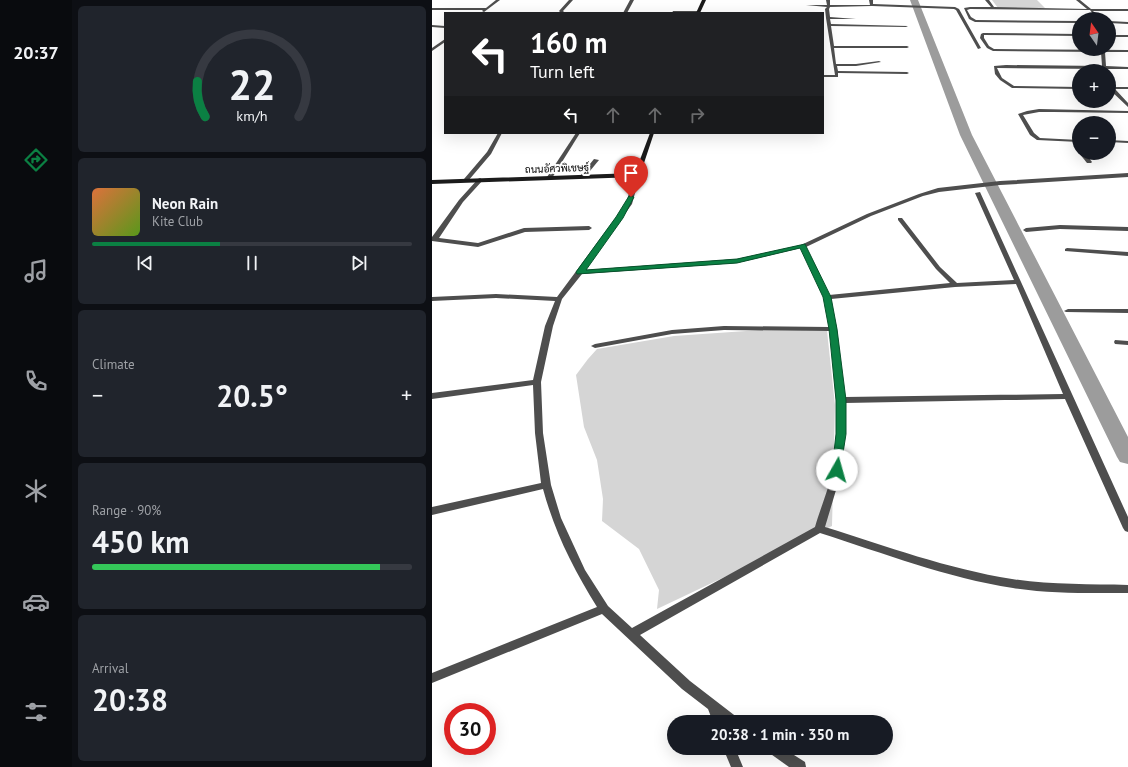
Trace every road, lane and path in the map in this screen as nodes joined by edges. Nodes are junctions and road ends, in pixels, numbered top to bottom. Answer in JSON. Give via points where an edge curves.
{"nodes":[{"id":1,"x":498,"y":0,"type":"edge"},
{"id":2,"x":571,"y":0,"type":"edge"},
{"id":3,"x":632,"y":0,"type":"edge"},
{"id":4,"x":693,"y":0,"type":"edge"},
{"id":5,"x":807,"y":0,"type":"edge"},
{"id":6,"x":828,"y":0,"type":"edge"},
{"id":7,"x":871,"y":0,"type":"edge"},
{"id":8,"x":987,"y":0,"type":"edge"},
{"id":9,"x":1078,"y":0,"type":"edge"},
{"id":10,"x":704,"y":1,"type":"edge"},
{"id":11,"x":808,"y":5,"type":"junction"},
{"id":12,"x":829,"y":6,"type":"junction"},
{"id":13,"x":872,"y":6,"type":"junction"},
{"id":14,"x":432,"y":9,"type":"edge"},
{"id":15,"x":487,"y":9,"type":"junction"},
{"id":16,"x":994,"y":9,"type":"junction"},
{"id":17,"x":808,"y":10,"type":"dead end"},
{"id":18,"x":1091,"y":10,"type":"junction"},
{"id":19,"x":1128,"y":10,"type":"edge"},
{"id":20,"x":483,"y":12,"type":"edge"},
{"id":21,"x":562,"y":12,"type":"edge"},
{"id":22,"x":626,"y":12,"type":"edge"},
{"id":23,"x":698,"y":12,"type":"edge"},
{"id":24,"x":828,"y":18,"type":"junction"},
{"id":25,"x":854,"y":19,"type":"dead end"},
{"id":26,"x":1072,"y":22,"type":"edge"},
{"id":27,"x":1116,"y":22,"type":"edge"},
{"id":28,"x":1128,"y":22,"type":"edge"},
{"id":29,"x":432,"y":26,"type":"edge"},
{"id":30,"x":444,"y":26,"type":"edge"},
{"id":31,"x":829,"y":26,"type":"junction"},
{"id":32,"x":906,"y":26,"type":"dead end"},
{"id":33,"x":824,"y":33,"type":"edge"},
{"id":34,"x":829,"y":33,"type":"junction"},
{"id":35,"x":1072,"y":35,"type":"edge"},
{"id":36,"x":1116,"y":36,"type":"edge"},
{"id":37,"x":1128,"y":36,"type":"edge"},
{"id":38,"x":444,"y":41,"type":"edge"},
{"id":39,"x":907,"y":46,"type":"dead end"},
{"id":40,"x":833,"y":47,"type":"junction"},
{"id":41,"x":890,"y":47,"type":"junction"},
{"id":42,"x":980,"y":48,"type":"dead end"},
{"id":43,"x":432,"y":50,"type":"edge"},
{"id":44,"x":1072,"y":50,"type":"edge"},
{"id":45,"x":1116,"y":51,"type":"edge"},
{"id":46,"x":892,"y":52,"type":"dead end"},
{"id":47,"x":1128,"y":52,"type":"edge"},
{"id":48,"x":879,"y":62,"type":"dead end"},
{"id":49,"x":835,"y":65,"type":"junction"},
{"id":50,"x":1128,"y":68,"type":"edge"},
{"id":51,"x":1072,"y":69,"type":"edge"},
{"id":52,"x":1116,"y":69,"type":"edge"},
{"id":53,"x":836,"y":72,"type":"junction"},
{"id":54,"x":907,"y":73,"type":"dead end"},
{"id":55,"x":824,"y":76,"type":"edge"},
{"id":56,"x":1072,"y":88,"type":"edge"},
{"id":57,"x":1116,"y":88,"type":"edge"},
{"id":58,"x":1128,"y":88,"type":"edge"},
{"id":59,"x":1116,"y":94,"type":"edge"},
{"id":60,"x":1128,"y":106,"type":"edge"},
{"id":61,"x":1128,"y":112,"type":"edge"},
{"id":62,"x":499,"y":134,"type":"edge"},
{"id":63,"x":577,"y":134,"type":"edge"},
{"id":64,"x":652,"y":134,"type":"edge"},
{"id":65,"x":1072,"y":141,"type":"edge"},
{"id":66,"x":1116,"y":141,"type":"edge"},
{"id":67,"x":1128,"y":142,"type":"edge"},
{"id":68,"x":596,"y":160,"type":"dead end"},
{"id":69,"x":637,"y":175,"type":"junction"},
{"id":70,"x":1128,"y":175,"type":"edge"},
{"id":71,"x":583,"y":176,"type":"junction"},
{"id":72,"x":550,"y":177,"type":"junction"},
{"id":73,"x":466,"y":180,"type":"junction"},
{"id":74,"x":480,"y":180,"type":"junction"},
{"id":75,"x":432,"y":182,"type":"edge"},
{"id":76,"x":978,"y":193,"type":"dead end"},
{"id":77,"x":900,"y":219,"type":"dead end"},
{"id":78,"x":589,"y":228,"type":"dead end"},
{"id":79,"x":1128,"y":229,"type":"edge"},
{"id":80,"x":1026,"y":230,"type":"dead end"},
{"id":81,"x":434,"y":239,"type":"edge"},
{"id":82,"x":803,"y":246,"type":"junction"},
{"id":83,"x":1067,"y":250,"type":"dead end"},
{"id":84,"x":1128,"y":254,"type":"edge"},
{"id":85,"x":580,"y":272,"type":"junction"},
{"id":86,"x":1018,"y":282,"type":"junction"},
{"id":87,"x":955,"y":285,"type":"junction"},
{"id":88,"x":827,"y":297,"type":"junction"},
{"id":89,"x":432,"y":299,"type":"edge"},
{"id":90,"x":559,"y":299,"type":"junction"},
{"id":91,"x":1068,"y":311,"type":"dead end"},
{"id":92,"x":1128,"y":311,"type":"edge"},
{"id":93,"x":833,"y":329,"type":"junction"},
{"id":94,"x":1118,"y":342,"type":"dead end"},
{"id":95,"x":1128,"y":343,"type":"edge"},
{"id":96,"x":596,"y":346,"type":"dead end"},
{"id":97,"x":537,"y":382,"type":"junction"},
{"id":98,"x":432,"y":396,"type":"edge"},
{"id":99,"x":1068,"y":396,"type":"junction"},
{"id":100,"x":841,"y":400,"type":"junction"},
{"id":101,"x":546,"y":485,"type":"junction"},
{"id":102,"x":432,"y":511,"type":"edge"},
{"id":103,"x":1128,"y":528,"type":"edge"},
{"id":104,"x":819,"y":529,"type":"junction"},
{"id":105,"x":1128,"y":589,"type":"edge"},
{"id":106,"x":604,"y":609,"type":"junction"},
{"id":107,"x":632,"y":634,"type":"junction"},
{"id":108,"x":432,"y":678,"type":"edge"},
{"id":109,"x":713,"y":706,"type":"junction"},
{"id":110,"x":716,"y":715,"type":"edge"},
{"id":111,"x":725,"y":715,"type":"edge"},
{"id":112,"x":733,"y":755,"type":"edge"},
{"id":113,"x":782,"y":755,"type":"edge"},
{"id":114,"x":738,"y":767,"type":"edge"},
{"id":115,"x":800,"y":767,"type":"edge"}],
"edges":[{"from":1,"to":15,"type":"street"},
{"from":2,"to":21,"type":"street"},
{"from":3,"to":22,"type":"street"},
{"from":4,"to":10,"type":"street"},
{"from":5,"to":11,"type":"street"},
{"from":6,"to":12,"type":"street"},
{"from":7,"to":13,"type":"street"},
{"from":8,"to":16,"type":"street"},
{"from":9,"to":18,"type":"street"},
{"from":10,"to":23,"type":"street"},
{"from":11,"to":12,"type":"street"},
{"from":11,"to":17,"type":"street"},
{"from":12,"to":13,"type":"street"},
{"from":12,"to":24,"type":"street"},
{"from":13,"to":42,"type":"street","via":[[956,9]]},
{"from":14,"to":15,"type":"street"},
{"from":15,"to":20,"type":"street"},
{"from":16,"to":18,"type":"street"},
{"from":16,"to":26,"type":"street","via":[[965,10],[970,18],[975,20]]},
{"from":18,"to":19,"type":"street"},
{"from":24,"to":25,"type":"street"},
{"from":24,"to":31,"type":"street"},
{"from":27,"to":28,"type":"street"},
{"from":29,"to":30,"type":"street"},
{"from":31,"to":32,"type":"street"},
{"from":31,"to":34,"type":"street"},
{"from":33,"to":34,"type":"street"},
{"from":34,"to":40,"type":"street"},
{"from":35,"to":44,"type":"street","via":[[983,34],[982,38],[993,50]]},
{"from":36,"to":37,"type":"street"},
{"from":38,"to":43,"type":"street"},
{"from":39,"to":41,"type":"street"},
{"from":40,"to":41,"type":"street"},
{"from":40,"to":49,"type":"street"},
{"from":41,"to":46,"type":"street"},
{"from":45,"to":47,"type":"street"},
{"from":48,"to":49,"type":"street"},
{"from":49,"to":53,"type":"street"},
{"from":50,"to":52,"type":"street"},
{"from":51,"to":56,"type":"street","via":[[995,67],[1003,82],[1013,87]]},
{"from":53,"to":54,"type":"street"},
{"from":53,"to":55,"type":"street","via":[[837,76]]},
{"from":57,"to":58,"type":"street"},
{"from":59,"to":60,"type":"street"},
{"from":61,"to":65,"type":"street","via":[[1047,110],[1020,114],[1032,134],[1039,139]]},
{"from":62,"to":73,"type":"street","via":[[489,153]]},
{"from":63,"to":72,"type":"street"},
{"from":64,"to":69,"type":"street"},
{"from":66,"to":67,"type":"street"},
{"from":68,"to":71,"type":"street"},
{"from":69,"to":71,"type":"street","name":"ถนนอัศวพิเชษฐ์"},
{"from":69,"to":85,"type":"street","via":[[632,195],[620,218]]},
{"from":70,"to":82,"type":"street","via":[[1000,183],[938,190],[869,215]]},
{"from":71,"to":72,"type":"street","name":"ถนนอัศวพิเชษฐ์"},
{"from":72,"to":74,"type":"street","name":"ถนนอัศวพิเชษฐ์"},
{"from":73,"to":74,"type":"street","name":"ถนนอัศวพิเชษฐ์"},
{"from":73,"to":75,"type":"street","name":"ถนนอัศวพิเชษฐ์"},
{"from":74,"to":81,"type":"street","via":[[461,201]]},
{"from":76,"to":86,"type":"street"},
{"from":77,"to":87,"type":"street","via":[[938,268]]},
{"from":78,"to":81,"type":"street","via":[[524,230],[478,245]]},
{"from":79,"to":80,"type":"street","via":[[1060,227]]},
{"from":82,"to":85,"type":"street","via":[[737,261]]},
{"from":82,"to":88,"type":"street"},
{"from":83,"to":84,"type":"street"},
{"from":85,"to":90,"type":"street"},
{"from":86,"to":87,"type":"street"},
{"from":86,"to":99,"type":"street"},
{"from":87,"to":88,"type":"street"},
{"from":88,"to":93,"type":"street"},
{"from":89,"to":90,"type":"street","via":[[502,296]]},
{"from":90,"to":97,"type":"street","via":[[549,326]]},
{"from":91,"to":92,"type":"street"},
{"from":93,"to":96,"type":"street","via":[[724,328],[672,332]]},
{"from":93,"to":100,"type":"street"},
{"from":94,"to":95,"type":"street"},
{"from":97,"to":98,"type":"street"},
{"from":97,"to":101,"type":"street","via":[[539,432]]},
{"from":99,"to":100,"type":"street"},
{"from":99,"to":103,"type":"street"},
{"from":100,"to":104,"type":"street","via":[[837,470]]},
{"from":101,"to":102,"type":"street"},
{"from":101,"to":106,"type":"street","via":[[556,518],[581,572]]},
{"from":104,"to":105,"type":"street","via":[[955,572],[999,582],[1052,588]]},
{"from":104,"to":107,"type":"street"},
{"from":106,"to":107,"type":"street"},
{"from":106,"to":108,"type":"street"},
{"from":107,"to":109,"type":"street","via":[[686,685]]},
{"from":109,"to":110,"type":"street"},
{"from":109,"to":111,"type":"street"},
{"from":112,"to":114,"type":"street"},
{"from":113,"to":115,"type":"street"}]}
